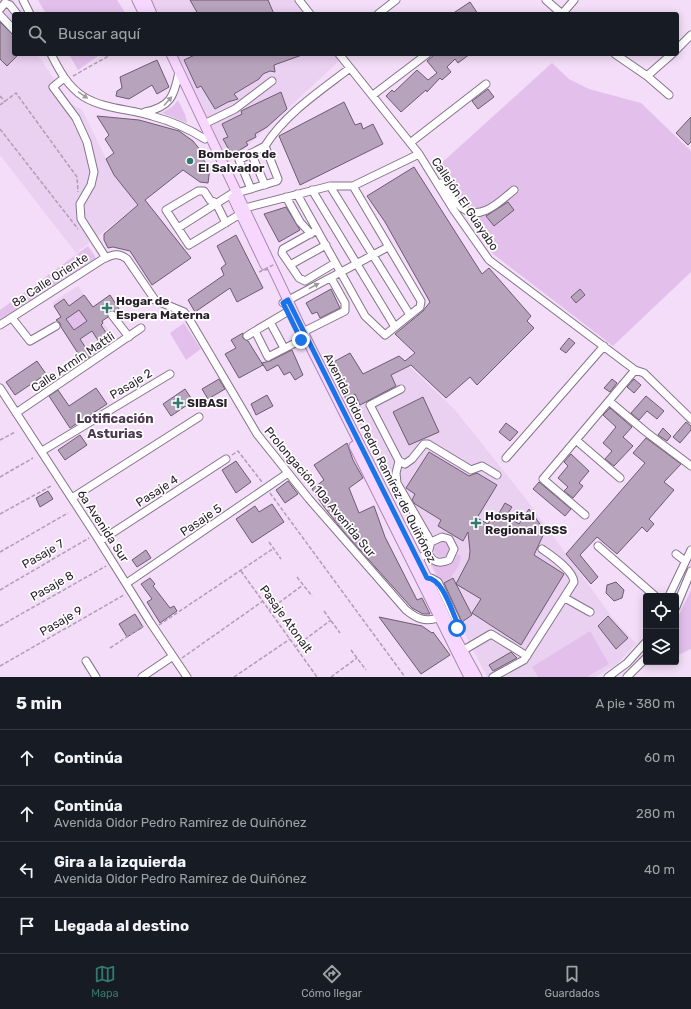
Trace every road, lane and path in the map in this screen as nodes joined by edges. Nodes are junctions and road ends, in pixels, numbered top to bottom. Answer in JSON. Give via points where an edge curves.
{"nodes":[{"id":1,"x":137,"y":0,"type":"edge"},
{"id":2,"x":146,"y":0,"type":"edge"},
{"id":3,"x":546,"y":0,"type":"edge"},
{"id":4,"x":574,"y":0,"type":"edge"},
{"id":5,"x":23,"y":1,"type":"edge"},
{"id":6,"x":301,"y":1,"type":"edge"},
{"id":7,"x":392,"y":1,"type":"edge"},
{"id":8,"x":0,"y":9,"type":"edge"},
{"id":9,"x":16,"y":12,"type":"edge"},
{"id":10,"x":29,"y":12,"type":"edge"},
{"id":11,"x":143,"y":12,"type":"edge"},
{"id":12,"x":151,"y":12,"type":"edge"},
{"id":13,"x":309,"y":12,"type":"edge"},
{"id":14,"x":380,"y":12,"type":"edge"},
{"id":15,"x":560,"y":12,"type":"edge"},
{"id":16,"x":564,"y":12,"type":"edge"},
{"id":17,"x":0,"y":15,"type":"edge"},
{"id":18,"x":12,"y":28,"type":"edge"},
{"id":19,"x":691,"y":35,"type":"edge"},
{"id":20,"x":679,"y":47,"type":"edge"},
{"id":21,"x":52,"y":56,"type":"edge"},
{"id":22,"x":108,"y":56,"type":"edge"},
{"id":23,"x":165,"y":56,"type":"edge"},
{"id":24,"x":171,"y":56,"type":"edge"},
{"id":25,"x":341,"y":56,"type":"edge"},
{"id":26,"x":424,"y":56,"type":"edge"},
{"id":27,"x":618,"y":56,"type":"edge"},
{"id":28,"x":670,"y":56,"type":"edge"},
{"id":29,"x":350,"y":68,"type":"junction"},
{"id":30,"x":647,"y":76,"type":"junction"},
{"id":31,"x":178,"y":77,"type":"junction"},
{"id":32,"x":65,"y":79,"type":"junction"},
{"id":33,"x":272,"y":81,"type":"dead end"},
{"id":34,"x":486,"y":84,"type":"dead end"},
{"id":35,"x":373,"y":95,"type":"junction"},
{"id":36,"x":669,"y":95,"type":"dead end"},
{"id":37,"x":0,"y":96,"type":"edge"},
{"id":38,"x":5,"y":102,"type":"junction"},
{"id":39,"x":0,"y":105,"type":"edge"},
{"id":40,"x":140,"y":113,"type":"junction"},
{"id":41,"x":204,"y":124,"type":"junction"},
{"id":42,"x":0,"y":129,"type":"edge"},
{"id":43,"x":205,"y":139,"type":"junction"},
{"id":44,"x":410,"y":143,"type":"junction"},
{"id":45,"x":265,"y":146,"type":"junction"},
{"id":46,"x":251,"y":153,"type":"junction"},
{"id":47,"x":418,"y":154,"type":"junction"},
{"id":48,"x":431,"y":173,"type":"junction"},
{"id":49,"x":265,"y":184,"type":"junction"},
{"id":50,"x":330,"y":186,"type":"junction"},
{"id":51,"x":353,"y":186,"type":"junction"},
{"id":52,"x":251,"y":189,"type":"junction"},
{"id":53,"x":312,"y":190,"type":"junction"},
{"id":54,"x":514,"y":190,"type":"dead end"},
{"id":55,"x":235,"y":192,"type":"junction"},
{"id":56,"x":297,"y":194,"type":"junction"},
{"id":57,"x":286,"y":197,"type":"junction"},
{"id":58,"x":216,"y":202,"type":"junction"},
{"id":59,"x":80,"y":204,"type":"junction"},
{"id":60,"x":243,"y":212,"type":"junction"},
{"id":61,"x":226,"y":223,"type":"junction"},
{"id":62,"x":178,"y":228,"type":"junction"},
{"id":63,"x":314,"y":232,"type":"junction"},
{"id":64,"x":82,"y":233,"type":"dead end"},
{"id":65,"x":326,"y":245,"type":"junction"},
{"id":66,"x":388,"y":247,"type":"junction"},
{"id":67,"x":109,"y":256,"type":"junction"},
{"id":68,"x":372,"y":256,"type":"junction"},
{"id":69,"x":336,"y":263,"type":"junction"},
{"id":70,"x":275,"y":264,"type":"dead end"},
{"id":71,"x":357,"y":264,"type":"junction"},
{"id":72,"x":290,"y":265,"type":"junction"},
{"id":73,"x":259,"y":272,"type":"dead end"},
{"id":74,"x":340,"y":273,"type":"junction"},
{"id":75,"x":331,"y":278,"type":"junction"},
{"id":76,"x":286,"y":302,"type":"junction"},
{"id":77,"x":288,"y":312,"type":"junction"},
{"id":78,"x":112,"y":315,"type":"dead end"},
{"id":79,"x":410,"y":315,"type":"junction"},
{"id":80,"x":12,"y":318,"type":"junction"},
{"id":81,"x":270,"y":322,"type":"junction"},
{"id":82,"x":0,"y":326,"type":"edge"},
{"id":83,"x":56,"y":326,"type":"dead end"},
{"id":84,"x":395,"y":327,"type":"junction"},
{"id":85,"x":142,"y":328,"type":"dead end"},
{"id":86,"x":255,"y":332,"type":"junction"},
{"id":87,"x":247,"y":336,"type":"dead end"},
{"id":88,"x":302,"y":336,"type":"junction"},
{"id":89,"x":129,"y":337,"type":"junction"},
{"id":90,"x":604,"y":346,"type":"junction"},
{"id":91,"x":284,"y":348,"type":"junction"},
{"id":92,"x":635,"y":370,"type":"junction"},
{"id":93,"x":170,"y":374,"type":"dead end"},
{"id":94,"x":0,"y":388,"type":"edge"},
{"id":95,"x":400,"y":389,"type":"dead end"},
{"id":96,"x":609,"y":401,"type":"junction"},
{"id":97,"x":16,"y":413,"type":"junction"},
{"id":98,"x":199,"y":417,"type":"dead end"},
{"id":99,"x":691,"y":419,"type":"edge"},
{"id":100,"x":15,"y":432,"type":"dead end"},
{"id":101,"x":0,"y":440,"type":"edge"},
{"id":102,"x":576,"y":440,"type":"junction"},
{"id":103,"x":42,"y":451,"type":"junction"},
{"id":104,"x":33,"y":458,"type":"dead end"},
{"id":105,"x":506,"y":458,"type":"dead end"},
{"id":106,"x":226,"y":459,"type":"joint"},
{"id":107,"x":399,"y":461,"type":"junction"},
{"id":108,"x":691,"y":466,"type":"edge"},
{"id":109,"x":288,"y":473,"type":"junction"},
{"id":110,"x":497,"y":475,"type":"dead end"},
{"id":111,"x":0,"y":477,"type":"edge"},
{"id":112,"x":620,"y":478,"type":"dead end"},
{"id":113,"x":50,"y":486,"type":"dead end"},
{"id":114,"x":267,"y":489,"type":"junction"},
{"id":115,"x":72,"y":498,"type":"junction"},
{"id":116,"x":68,"y":513,"type":"dead end"},
{"id":117,"x":0,"y":514,"type":"edge"},
{"id":118,"x":585,"y":515,"type":"dead end"},
{"id":119,"x":95,"y":534,"type":"junction"},
{"id":120,"x":100,"y":541,"type":"junction"},
{"id":121,"x":269,"y":542,"type":"dead end"},
{"id":122,"x":431,"y":542,"type":"junction"},
{"id":123,"x":598,"y":546,"type":"dead end"},
{"id":124,"x":274,"y":548,"type":"junction"},
{"id":125,"x":542,"y":549,"type":"dead end"},
{"id":126,"x":691,"y":550,"type":"edge"},
{"id":127,"x":0,"y":552,"type":"edge"},
{"id":128,"x":428,"y":553,"type":"junction"},
{"id":129,"x":676,"y":554,"type":"dead end"},
{"id":130,"x":418,"y":559,"type":"junction"},
{"id":131,"x":281,"y":560,"type":"dead end"},
{"id":132,"x":685,"y":561,"type":"junction"},
{"id":133,"x":113,"y":562,"type":"junction"},
{"id":134,"x":241,"y":571,"type":"junction"},
{"id":135,"x":691,"y":571,"type":"edge"},
{"id":136,"x":297,"y":577,"type":"dead end"},
{"id":137,"x":126,"y":583,"type":"junction"},
{"id":138,"x":303,"y":585,"type":"junction"},
{"id":139,"x":0,"y":590,"type":"edge"},
{"id":140,"x":131,"y":591,"type":"junction"},
{"id":141,"x":652,"y":593,"type":"edge"},
{"id":142,"x":670,"y":593,"type":"edge"},
{"id":143,"x":312,"y":596,"type":"dead end"},
{"id":144,"x":565,"y":598,"type":"junction"},
{"id":145,"x":679,"y":600,"type":"edge"},
{"id":146,"x":262,"y":601,"type":"junction"},
{"id":147,"x":269,"y":610,"type":"junction"},
{"id":148,"x":324,"y":611,"type":"dead end"},
{"id":149,"x":590,"y":612,"type":"dead end"},
{"id":150,"x":438,"y":618,"type":"junction"},
{"id":151,"x":331,"y":620,"type":"junction"},
{"id":152,"x":152,"y":625,"type":"junction"},
{"id":153,"x":0,"y":626,"type":"edge"},
{"id":154,"x":340,"y":632,"type":"dead end"},
{"id":155,"x":290,"y":639,"type":"junction"},
{"id":156,"x":643,"y":645,"type":"edge"},
{"id":157,"x":295,"y":647,"type":"junction"},
{"id":158,"x":110,"y":648,"type":"dead end"},
{"id":159,"x":351,"y":650,"type":"dead end"},
{"id":160,"x":462,"y":650,"type":"junction"},
{"id":161,"x":527,"y":656,"type":"junction"},
{"id":162,"x":357,"y":658,"type":"junction"},
{"id":163,"x":175,"y":659,"type":"junction"},
{"id":164,"x":643,"y":661,"type":"edge"},
{"id":165,"x":86,"y":662,"type":"dead end"},
{"id":166,"x":0,"y":666,"type":"edge"},
{"id":167,"x":366,"y":670,"type":"dead end"},
{"id":168,"x":505,"y":670,"type":"junction"},
{"id":169,"x":316,"y":676,"type":"edge"},
{"id":170,"x":96,"y":677,"type":"edge"},
{"id":171,"x":142,"y":677,"type":"edge"},
{"id":172,"x":187,"y":677,"type":"edge"},
{"id":173,"x":234,"y":677,"type":"edge"},
{"id":174,"x":313,"y":677,"type":"edge"},
{"id":175,"x":331,"y":677,"type":"edge"},
{"id":176,"x":405,"y":677,"type":"edge"},
{"id":177,"x":469,"y":677,"type":"edge"},
{"id":178,"x":477,"y":677,"type":"edge"},
{"id":179,"x":493,"y":677,"type":"edge"},
{"id":180,"x":508,"y":677,"type":"edge"},
{"id":181,"x":608,"y":677,"type":"edge"},
{"id":182,"x":627,"y":677,"type":"edge"}],
"edges":[{"from":1,"to":11,"type":"main road"},
{"from":2,"to":12,"type":"main road"},
{"from":3,"to":15,"type":"street"},
{"from":4,"to":16,"type":"street"},
{"from":5,"to":9,"type":"street"},
{"from":5,"to":10,"type":"street"},
{"from":6,"to":13,"type":"street"},
{"from":7,"to":14,"type":"street"},
{"from":8,"to":9,"type":"street","via":[[5,3]]},
{"from":17,"to":18,"type":"street"},
{"from":19,"to":20,"type":"street"},
{"from":21,"to":32,"type":"street"},
{"from":22,"to":32,"type":"path"},
{"from":23,"to":31,"type":"main road","name":"Avenida Oidor Pedro Ramírez de Quiñónez"},
{"from":24,"to":31,"type":"main road","name":"Avenida Oidor Pedro Ramírez de Quiñónez"},
{"from":25,"to":29,"type":"street","name":"Callejón El Guayabo"},
{"from":26,"to":35,"type":"street"},
{"from":27,"to":30,"type":"street"},
{"from":28,"to":30,"type":"street"},
{"from":29,"to":35,"type":"street","name":"Callejón El Guayabo"},
{"from":29,"to":45,"type":"street","via":[[312,97],[272,135]]},
{"from":30,"to":36,"type":"street"},
{"from":40,"to":31,"type":"street","one_way":true,"via":[[159,109],[167,103]]},
{"from":31,"to":41,"type":"main road","name":"Avenida Oidor Pedro Ramírez de Quiñónez"},
{"from":31,"to":43,"type":"main road","name":"Avenida Oidor Pedro Ramírez de Quiñónez"},
{"from":32,"to":40,"type":"street","one_way":true,"via":[[84,97],[111,107]]},
{"from":32,"to":59,"type":"street","via":[[53,87],[83,130],[94,172],[91,185]]},
{"from":33,"to":41,"type":"street","via":[[235,109]]},
{"from":34,"to":44,"type":"street"},
{"from":35,"to":44,"type":"street","name":"Callejón El Guayabo"},
{"from":37,"to":38,"type":"path"},
{"from":38,"to":39,"type":"path"},
{"from":38,"to":59,"type":"path","via":[[16,93],[77,177]]},
{"from":40,"to":43,"type":"street","via":[[189,129]]},
{"from":41,"to":55,"type":"main road","name":"Avenida Oidor Pedro Ramírez de Quiñónez"},
{"from":42,"to":64,"type":"path"},
{"from":43,"to":55,"type":"main road","name":"Avenida Oidor Pedro Ramírez de Quiñónez"},
{"from":44,"to":47,"type":"street","name":"Callejón El Guayabo"},
{"from":45,"to":46,"type":"street"},
{"from":45,"to":49,"type":"street","via":[[279,178]]},
{"from":46,"to":49,"type":"street"},
{"from":46,"to":52,"type":"street","via":[[239,162]]},
{"from":47,"to":48,"type":"street","name":"Callejón El Guayabo"},
{"from":47,"to":51,"type":"street"},
{"from":48,"to":54,"type":"street","via":[[459,205],[470,212],[489,210]]},
{"from":48,"to":90,"type":"street","name":"Callejón El Guayabo","via":[[489,260]]},
{"from":49,"to":52,"type":"street"},
{"from":50,"to":51,"type":"street"},
{"from":50,"to":53,"type":"street"},
{"from":50,"to":68,"type":"street"},
{"from":51,"to":66,"type":"street"},
{"from":52,"to":55,"type":"street"},
{"from":53,"to":56,"type":"street"},
{"from":53,"to":71,"type":"street"},
{"from":55,"to":58,"type":"street"},
{"from":55,"to":60,"type":"main road","name":"Avenida Oidor Pedro Ramírez de Quiñónez"},
{"from":56,"to":57,"type":"street"},
{"from":56,"to":63,"type":"street"},
{"from":57,"to":60,"type":"street"},
{"from":57,"to":63,"type":"street","via":[[300,222]]},
{"from":58,"to":61,"type":"street"},
{"from":58,"to":62,"type":"street"},
{"from":58,"to":62,"type":"street","via":[[210,200],[204,191],[198,191],[166,210]]},
{"from":59,"to":67,"type":"street","via":[[81,219]]},
{"from":60,"to":61,"type":"street"},
{"from":60,"to":76,"type":"main road","name":"Avenida Oidor Pedro Ramírez de Quiñónez"},
{"from":61,"to":62,"type":"street","via":[[189,245]]},
{"from":63,"to":65,"type":"street"},
{"from":63,"to":72,"type":"street","via":[[282,251]]},
{"from":65,"to":69,"type":"street"},
{"from":65,"to":72,"type":"street"},
{"from":66,"to":68,"type":"street"},
{"from":66,"to":79,"type":"street","via":[[421,301],[420,307]]},
{"from":67,"to":80,"type":"street","name":"8a Calle Oriente"},
{"from":67,"to":109,"type":"street","name":"Prolongación 10a Avenida Sur","via":[[117,254],[127,259],[155,300],[184,312],[257,434]]},
{"from":68,"to":71,"type":"street"},
{"from":68,"to":79,"type":"street"},
{"from":69,"to":72,"type":"street","via":[[305,281],[299,278]]},
{"from":69,"to":74,"type":"street"},
{"from":70,"to":73,"type":"path","bridge":true},
{"from":71,"to":74,"type":"street"},
{"from":71,"to":84,"type":"street"},
{"from":74,"to":75,"type":"street"},
{"from":74,"to":84,"type":"street","via":[[365,316],[385,335]]},
{"from":76,"to":75,"type":"street","one_way":true},
{"from":75,"to":88,"type":"street","via":[[345,303],[345,311]]},
{"from":76,"to":77,"type":"main road","name":"Avenida Oidor Pedro Ramírez de Quiñónez"},
{"from":76,"to":88,"type":"main road","name":"Avenida Oidor Pedro Ramírez de Quiñónez"},
{"from":77,"to":81,"type":"street"},
{"from":77,"to":88,"type":"main road","name":"Avenida Oidor Pedro Ramírez de Quiñónez"},
{"from":78,"to":89,"type":"street"},
{"from":79,"to":84,"type":"street"},
{"from":80,"to":82,"type":"street","name":"8a Calle Oriente"},
{"from":80,"to":83,"type":"street","via":[[30,341]]},
{"from":81,"to":86,"type":"street"},
{"from":81,"to":91,"type":"street"},
{"from":85,"to":89,"type":"street","name":"Calle Armín Mattli"},
{"from":86,"to":87,"type":"street"},
{"from":86,"to":91,"type":"street","via":[[268,357]]},
{"from":88,"to":91,"type":"street"},
{"from":88,"to":130,"type":"main road","name":"Avenida Oidor Pedro Ramírez de Quiñónez"},
{"from":88,"to":150,"type":"main road","name":"Avenida Oidor Pedro Ramírez de Quiñónez"},
{"from":89,"to":97,"type":"street","name":"Calle Armín Mattli"},
{"from":90,"to":92,"type":"street","name":"Callejón El Guayabo"},
{"from":90,"to":105,"type":"street"},
{"from":92,"to":96,"type":"street"},
{"from":92,"to":99,"type":"street","name":"Callejón El Guayabo","via":[[644,373]]},
{"from":93,"to":103,"type":"street","name":"Pasaje 2"},
{"from":94,"to":97,"type":"street","name":"6a Avenida Sur"},
{"from":95,"to":107,"type":"street","via":[[370,405]]},
{"from":96,"to":102,"type":"street"},
{"from":96,"to":108,"type":"street"},
{"from":97,"to":103,"type":"street","name":"6a Avenida Sur"},
{"from":98,"to":115,"type":"street"},
{"from":100,"to":101,"type":"path"},
{"from":102,"to":112,"type":"street"},
{"from":102,"to":118,"type":"street","via":[[544,479]]},
{"from":103,"to":115,"type":"street","name":"6a Avenida Sur"},
{"from":104,"to":111,"type":"path"},
{"from":106,"to":114,"type":"path","via":[[238,451]]},
{"from":106,"to":120,"type":"street","name":"Pasaje 4"},
{"from":107,"to":110,"type":"street","via":[[405,464],[424,444],[428,444],[471,470],[482,466]]},
{"from":107,"to":122,"type":"street","via":[[397,484]]},
{"from":109,"to":114,"type":"street","name":"Pasaje 5"},
{"from":109,"to":150,"type":"street","name":"Prolongación 10a Avenida Sur","via":[[406,610],[425,620]]},
{"from":113,"to":117,"type":"path"},
{"from":114,"to":137,"type":"street","name":"Pasaje 5"},
{"from":114,"to":176,"type":"path"},
{"from":115,"to":119,"type":"street","name":"6a Avenida Sur"},
{"from":116,"to":127,"type":"path"},
{"from":119,"to":120,"type":"street","name":"6a Avenida Sur"},
{"from":119,"to":139,"type":"path","name":"Pasaje 7"},
{"from":120,"to":133,"type":"street","name":"6a Avenida Sur"},
{"from":121,"to":124,"type":"path"},
{"from":122,"to":128,"type":"street"},
{"from":122,"to":128,"type":"street","via":[[442,537],[449,539],[454,549],[450,560],[443,562],[434,560]]},
{"from":123,"to":141,"type":"street"},
{"from":124,"to":131,"type":"path"},
{"from":124,"to":134,"type":"path"},
{"from":125,"to":144,"type":"street","via":[[558,560],[573,576],[574,582]]},
{"from":126,"to":132,"type":"street"},
{"from":128,"to":130,"type":"street"},
{"from":129,"to":132,"type":"street"},
{"from":130,"to":160,"type":"main road","name":"Avenida Oidor Pedro Ramírez de Quiñónez"},
{"from":132,"to":142,"type":"street"},
{"from":133,"to":137,"type":"street","name":"6a Avenida Sur"},
{"from":133,"to":153,"type":"path","name":"Pasaje 8"},
{"from":134,"to":146,"type":"path","name":"Pasaje Atonalt"},
{"from":134,"to":152,"type":"path"},
{"from":135,"to":145,"type":"street"},
{"from":136,"to":138,"type":"path"},
{"from":137,"to":140,"type":"street","name":"6a Avenida Sur"},
{"from":138,"to":143,"type":"path"},
{"from":138,"to":147,"type":"path"},
{"from":140,"to":152,"type":"street","name":"6a Avenida Sur"},
{"from":140,"to":166,"type":"path","name":"Pasaje 9"},
{"from":144,"to":149,"type":"street"},
{"from":144,"to":161,"type":"street"},
{"from":146,"to":147,"type":"path","name":"Pasaje Atonalt"},
{"from":146,"to":163,"type":"path"},
{"from":147,"to":155,"type":"path","name":"Pasaje Atonalt"},
{"from":148,"to":151,"type":"path"},
{"from":150,"to":177,"type":"main road","name":"Avenida Oidor Pedro Ramírez de Quiñónez"},
{"from":151,"to":154,"type":"path"},
{"from":151,"to":157,"type":"path"},
{"from":152,"to":158,"type":"path"},
{"from":152,"to":163,"type":"street","name":"6a Avenida Sur"},
{"from":155,"to":157,"type":"path","name":"Pasaje Atonalt"},
{"from":155,"to":173,"type":"path"},
{"from":156,"to":181,"type":"street","via":[[627,663]]},
{"from":157,"to":169,"type":"path","name":"Pasaje Atonalt"},
{"from":159,"to":162,"type":"path"},
{"from":160,"to":161,"type":"street","via":[[491,634]]},
{"from":160,"to":178,"type":"main road","name":"Avenida Oidor Pedro Ramírez de Quiñónez"},
{"from":161,"to":168,"type":"street"},
{"from":162,"to":167,"type":"path"},
{"from":162,"to":175,"type":"path"},
{"from":163,"to":171,"type":"street"},
{"from":163,"to":172,"type":"street","name":"6a Avenida Sur"},
{"from":164,"to":182,"type":"street"},
{"from":165,"to":170,"type":"street"},
{"from":168,"to":179,"type":"street"},
{"from":168,"to":180,"type":"street"},
{"from":169,"to":174,"type":"path"}]}
